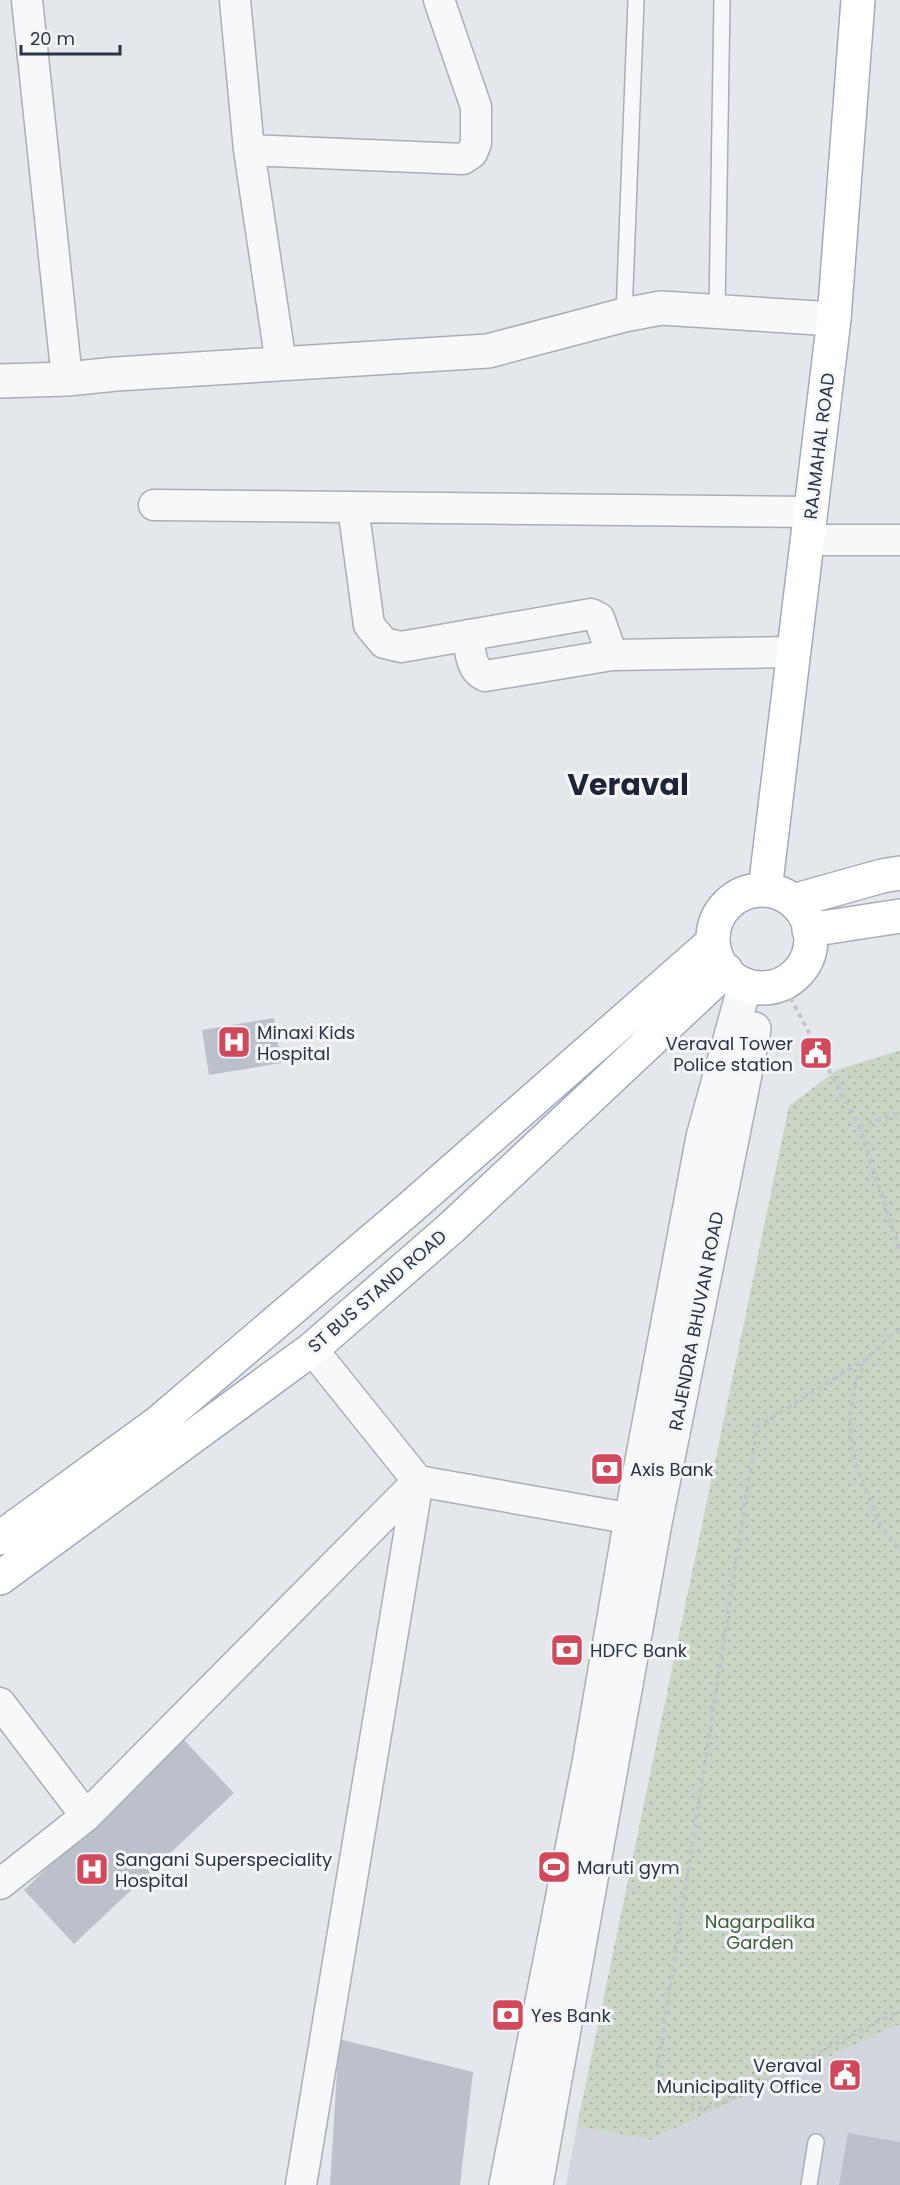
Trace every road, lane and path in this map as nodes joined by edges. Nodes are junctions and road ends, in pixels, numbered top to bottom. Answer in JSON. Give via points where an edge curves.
{"nodes":[{"id":1,"x":27,"y":0,"type":"edge"},
{"id":2,"x":235,"y":0,"type":"edge"},
{"id":3,"x":439,"y":0,"type":"edge"},
{"id":4,"x":636,"y":0,"type":"edge"},
{"id":5,"x":722,"y":0,"type":"edge"},
{"id":6,"x":858,"y":0,"type":"edge"},
{"id":7,"x":249,"y":150,"type":"junction"},
{"id":8,"x":717,"y":311,"type":"junction"},
{"id":9,"x":624,"y":315,"type":"junction"},
{"id":10,"x":834,"y":319,"type":"junction"},
{"id":11,"x":281,"y":364,"type":"junction"},
{"id":12,"x":67,"y":379,"type":"junction"},
{"id":13,"x":0,"y":381,"type":"edge"},
{"id":14,"x":154,"y":505,"type":"dead end"},
{"id":15,"x":353,"y":507,"type":"junction"},
{"id":16,"x":809,"y":526,"type":"junction"},
{"id":17,"x":900,"y":540,"type":"edge"},
{"id":18,"x":468,"y":635,"type":"junction"},
{"id":19,"x":794,"y":652,"type":"junction"},
{"id":20,"x":612,"y":655,"type":"junction"},
{"id":21,"x":900,"y":873,"type":"edge"},
{"id":22,"x":779,"y":895,"type":"junction"},
{"id":23,"x":900,"y":916,"type":"edge"},
{"id":24,"x":809,"y":930,"type":"junction"},
{"id":25,"x":746,"y":974,"type":"junction"},
{"id":26,"x":900,"y":1113,"type":"edge"},
{"id":27,"x":859,"y":1126,"type":"junction"},
{"id":28,"x":900,"y":1251,"type":"edge"},
{"id":29,"x":900,"y":1330,"type":"edge"},
{"id":30,"x":312,"y":1349,"type":"junction"},
{"id":31,"x":867,"y":1358,"type":"junction"},
{"id":32,"x":418,"y":1481,"type":"junction"},
{"id":33,"x":643,"y":1521,"type":"junction"},
{"id":34,"x":0,"y":1538,"type":"edge"},
{"id":35,"x":900,"y":1551,"type":"edge"},
{"id":36,"x":0,"y":1578,"type":"edge"},
{"id":37,"x":0,"y":1703,"type":"edge"},
{"id":38,"x":600,"y":1765,"type":"junction"},
{"id":39,"x":86,"y":1816,"type":"junction"},
{"id":40,"x":0,"y":1884,"type":"edge"},
{"id":41,"x":900,"y":2010,"type":"edge"},
{"id":42,"x":816,"y":2142,"type":"dead end"},
{"id":43,"x":301,"y":2185,"type":"edge"},
{"id":44,"x":506,"y":2185,"type":"edge"},
{"id":45,"x":536,"y":2185,"type":"edge"},
{"id":46,"x":809,"y":2185,"type":"edge"}],
"edges":[{"from":1,"to":12,"type":"street"},
{"from":2,"to":7,"type":"street"},
{"from":3,"to":7,"type":"street","via":[[476,107],[476,143],[472,153],[463,159]]},
{"from":4,"to":9,"type":"lane"},
{"from":5,"to":8,"type":"lane"},
{"from":6,"to":10,"type":"main road","name":"RAJMAHAL ROAD"},
{"from":7,"to":11,"type":"street"},
{"from":8,"to":9,"type":"street","via":[[661,308]]},
{"from":8,"to":10,"type":"street"},
{"from":9,"to":11,"type":"street","via":[[488,351]]},
{"from":10,"to":16,"type":"main road","name":"RAJMAHAL ROAD"},
{"from":11,"to":12,"type":"street"},
{"from":12,"to":13,"type":"street"},
{"from":14,"to":15,"type":"street"},
{"from":15,"to":16,"type":"street"},
{"from":15,"to":18,"type":"street","via":[[369,625],[384,643],[401,647]]},
{"from":16,"to":17,"type":"street"},
{"from":16,"to":19,"type":"main road","name":"RAJMAHAL ROAD"},
{"from":18,"to":20,"type":"street","via":[[591,614],[599,618]]},
{"from":18,"to":20,"type":"street","via":[[473,662],[485,676]]},
{"from":19,"to":20,"type":"street"},
{"from":19,"to":22,"type":"main road","name":"RAJMAHAL ROAD"},
{"from":21,"to":22,"type":"main road"},
{"from":22,"to":24,"type":"main road","via":[[804,914]]},
{"from":22,"to":25,"type":"main road","via":[[750,891],[724,906],[716,920],[713,935]]},
{"from":23,"to":24,"type":"main road"},
{"from":24,"to":25,"type":"main road","via":[[810,947],[793,976]]},
{"from":25,"to":27,"type":"path"},
{"from":25,"to":30,"type":"main road","name":"ST BUS STAND ROAD"},
{"from":25,"to":33,"type":"street","name":"RAJENDRA BHUVAN ROAD"},
{"from":25,"to":34,"type":"main road","via":[[410,1208],[159,1422]]},
{"from":26,"to":27,"type":"path"},
{"from":27,"to":28,"type":"path"},
{"from":29,"to":31,"type":"path"},
{"from":30,"to":32,"type":"street"},
{"from":30,"to":36,"type":"main road","name":"ST BUS STAND ROAD"},
{"from":31,"to":35,"type":"path","via":[[855,1382],[850,1417],[852,1452],[881,1526]]},
{"from":31,"to":41,"type":"path","via":[[757,1427],[658,2065],[666,2086],[681,2100],[702,2109],[728,2102]]},
{"from":32,"to":33,"type":"street"},
{"from":32,"to":39,"type":"street"},
{"from":32,"to":43,"type":"street"},
{"from":33,"to":38,"type":"street","name":"RAJENDRA BHUVAN ROAD"},
{"from":37,"to":39,"type":"street"},
{"from":38,"to":44,"type":"street"},
{"from":38,"to":45,"type":"street","name":"RAJENDRA BHUVAN ROAD"},
{"from":39,"to":40,"type":"street"},
{"from":42,"to":46,"type":"lane"}]}
